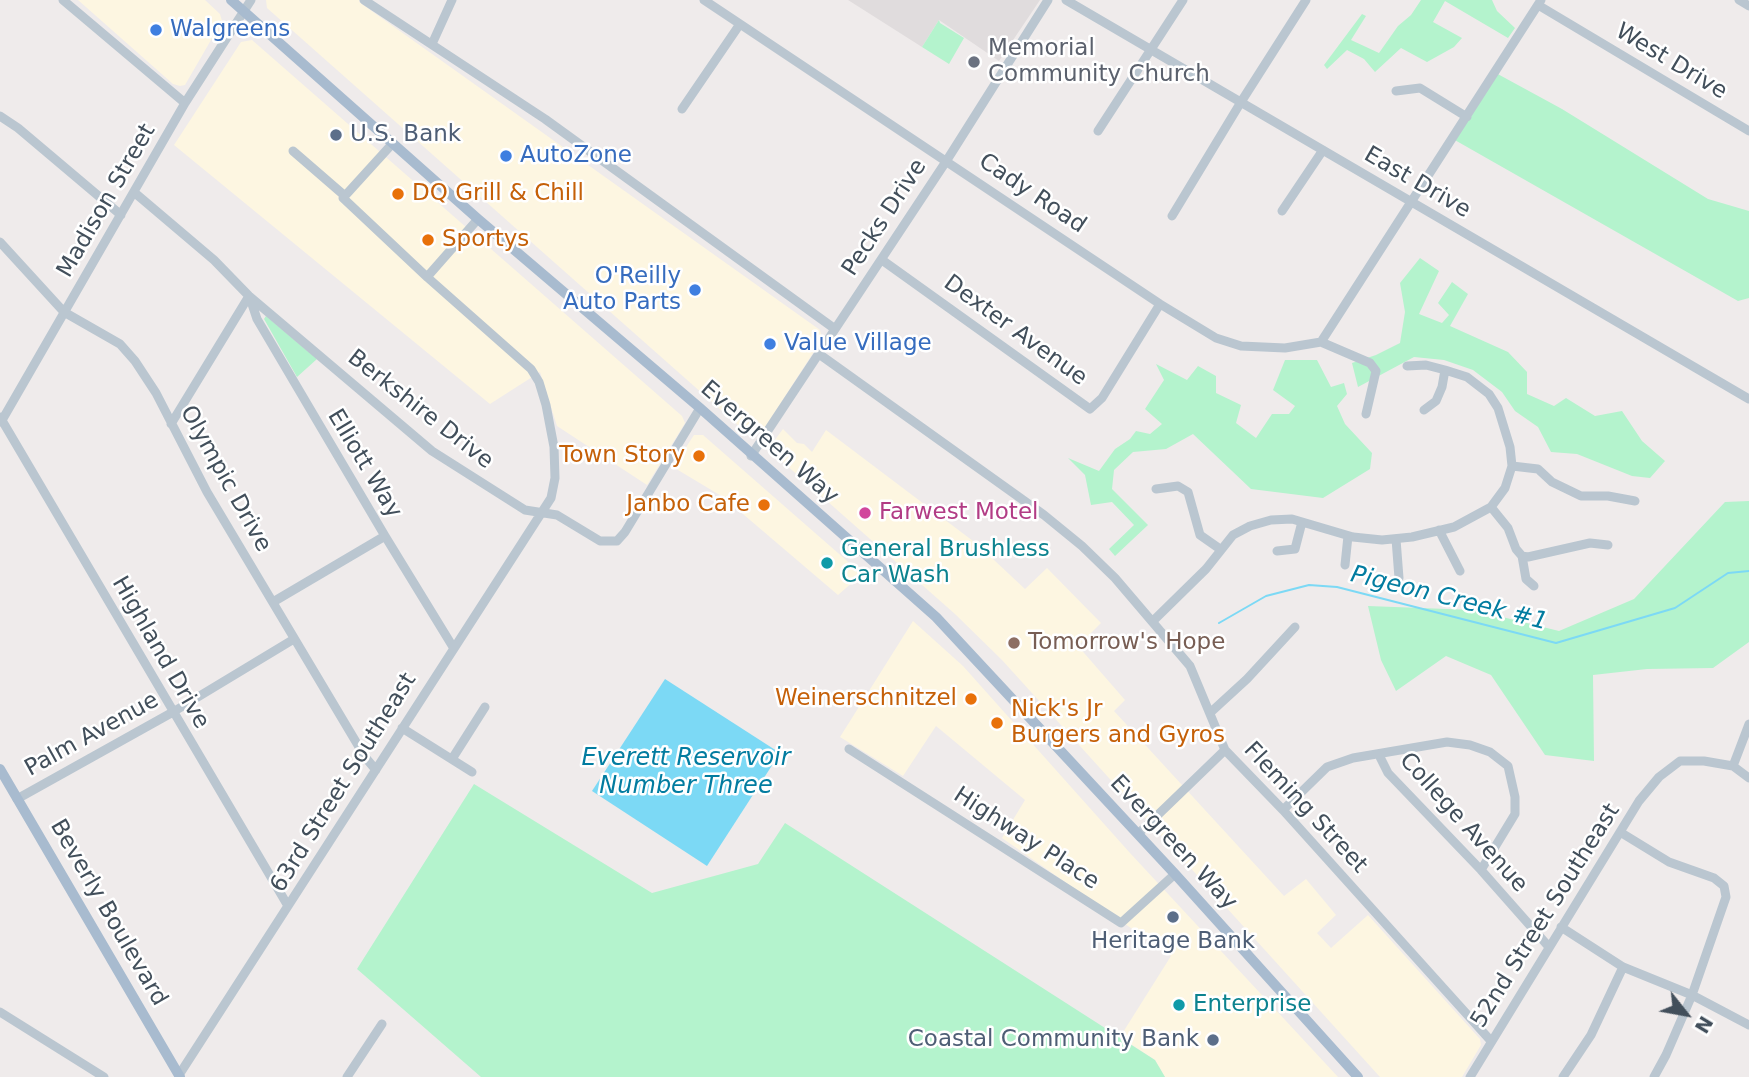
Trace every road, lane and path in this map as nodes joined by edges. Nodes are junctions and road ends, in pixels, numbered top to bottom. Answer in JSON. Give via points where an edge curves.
{"nodes":[{"id":1,"x":63,"y":0,"type":"edge"},
{"id":2,"x":231,"y":0,"type":"edge"},
{"id":3,"x":251,"y":0,"type":"edge"},
{"id":4,"x":364,"y":0,"type":"edge"},
{"id":5,"x":452,"y":0,"type":"edge"},
{"id":6,"x":705,"y":0,"type":"edge"},
{"id":7,"x":1048,"y":0,"type":"edge"},
{"id":8,"x":1066,"y":0,"type":"edge"},
{"id":9,"x":1183,"y":0,"type":"edge"},
{"id":10,"x":1306,"y":0,"type":"edge"},
{"id":11,"x":1740,"y":0,"type":"edge"},
{"id":12,"x":1540,"y":3,"type":"edge"},
{"id":13,"x":1749,"y":6,"type":"edge"},
{"id":14,"x":244,"y":11,"type":"junction"},
{"id":15,"x":740,"y":24,"type":"junction"},
{"id":16,"x":432,"y":44,"type":"junction"},
{"id":17,"x":1152,"y":49,"type":"junction"},
{"id":18,"x":1396,"y":90,"type":"dead end"},
{"id":19,"x":1241,"y":102,"type":"junction"},
{"id":20,"x":185,"y":103,"type":"junction"},
{"id":21,"x":682,"y":109,"type":"dead end"},
{"id":22,"x":0,"y":116,"type":"edge"},
{"id":23,"x":1467,"y":117,"type":"junction"},
{"id":24,"x":1098,"y":131,"type":"dead end"},
{"id":25,"x":1749,"y":131,"type":"edge"},
{"id":26,"x":393,"y":143,"type":"junction"},
{"id":27,"x":1323,"y":150,"type":"junction"},
{"id":28,"x":293,"y":151,"type":"dead end"},
{"id":29,"x":947,"y":160,"type":"junction"},
{"id":30,"x":135,"y":193,"type":"junction"},
{"id":31,"x":345,"y":196,"type":"junction"},
{"id":32,"x":1413,"y":203,"type":"junction"},
{"id":33,"x":1282,"y":211,"type":"dead end"},
{"id":34,"x":121,"y":215,"type":"junction"},
{"id":35,"x":1172,"y":216,"type":"dead end"},
{"id":36,"x":478,"y":219,"type":"junction"},
{"id":37,"x":0,"y":242,"type":"edge"},
{"id":38,"x":882,"y":260,"type":"junction"},
{"id":39,"x":427,"y":277,"type":"junction"},
{"id":40,"x":249,"y":296,"type":"junction"},
{"id":41,"x":1160,"y":304,"type":"junction"},
{"id":42,"x":64,"y":312,"type":"junction"},
{"id":43,"x":835,"y":329,"type":"junction"},
{"id":44,"x":1321,"y":342,"type":"junction"},
{"id":45,"x":819,"y":354,"type":"junction"},
{"id":46,"x":1407,"y":366,"type":"dead end"},
{"id":47,"x":1445,"y":370,"type":"junction"},
{"id":48,"x":1749,"y":399,"type":"edge"},
{"id":49,"x":700,"y":408,"type":"junction"},
{"id":50,"x":1424,"y":410,"type":"dead end"},
{"id":51,"x":1366,"y":415,"type":"dead end"},
{"id":52,"x":1,"y":420,"type":"edge"},
{"id":53,"x":171,"y":424,"type":"junction"},
{"id":54,"x":751,"y":456,"type":"junction"},
{"id":55,"x":1512,"y":466,"type":"junction"},
{"id":56,"x":1156,"y":489,"type":"dead end"},
{"id":57,"x":1635,"y":501,"type":"dead end"},
{"id":58,"x":1491,"y":507,"type":"junction"},
{"id":59,"x":541,"y":511,"type":"junction"},
{"id":60,"x":1302,"y":523,"type":"junction"},
{"id":61,"x":1439,"y":530,"type":"junction"},
{"id":62,"x":385,"y":536,"type":"junction"},
{"id":63,"x":1348,"y":536,"type":"junction"},
{"id":64,"x":1396,"y":539,"type":"junction"},
{"id":65,"x":1608,"y":545,"type":"dead end"},
{"id":66,"x":1220,"y":549,"type":"junction"},
{"id":67,"x":1278,"y":551,"type":"dead end"},
{"id":68,"x":1521,"y":556,"type":"junction"},
{"id":69,"x":1345,"y":565,"type":"dead end"},
{"id":70,"x":1460,"y":571,"type":"dead end"},
{"id":71,"x":1399,"y":578,"type":"dead end"},
{"id":72,"x":1534,"y":586,"type":"dead end"},
{"id":73,"x":273,"y":602,"type":"junction"},
{"id":74,"x":1153,"y":621,"type":"junction"},
{"id":75,"x":1295,"y":626,"type":"dead end"},
{"id":76,"x":294,"y":639,"type":"junction"},
{"id":77,"x":453,"y":647,"type":"junction"},
{"id":78,"x":485,"y":707,"type":"dead end"},
{"id":79,"x":173,"y":712,"type":"junction"},
{"id":80,"x":1210,"y":712,"type":"junction"},
{"id":81,"x":1749,"y":724,"type":"edge"},
{"id":82,"x":402,"y":728,"type":"junction"},
{"id":83,"x":849,"y":748,"type":"dead end"},
{"id":84,"x":1225,"y":750,"type":"junction"},
{"id":85,"x":1378,"y":755,"type":"junction"},
{"id":86,"x":452,"y":759,"type":"junction"},
{"id":87,"x":1733,"y":766,"type":"junction"},
{"id":88,"x":0,"y":769,"type":"edge"},
{"id":89,"x":376,"y":770,"type":"junction"},
{"id":90,"x":472,"y":772,"type":"dead end"},
{"id":91,"x":1749,"y":778,"type":"edge"},
{"id":92,"x":17,"y":799,"type":"junction"},
{"id":93,"x":1283,"y":810,"type":"junction"},
{"id":94,"x":1620,"y":832,"type":"junction"},
{"id":95,"x":1138,"y":834,"type":"junction"},
{"id":96,"x":1481,"y":870,"type":"junction"},
{"id":97,"x":1175,"y":874,"type":"junction"},
{"id":98,"x":288,"y":906,"type":"junction"},
{"id":99,"x":1561,"y":927,"type":"junction"},
{"id":100,"x":1549,"y":947,"type":"junction"},
{"id":101,"x":1623,"y":967,"type":"junction"},
{"id":102,"x":1692,"y":995,"type":"junction"},
{"id":103,"x":2,"y":1017,"type":"edge"},
{"id":104,"x":382,"y":1024,"type":"dead end"},
{"id":105,"x":1749,"y":1026,"type":"edge"},
{"id":106,"x":1491,"y":1041,"type":"junction"},
{"id":107,"x":90,"y":1073,"type":"edge"},
{"id":108,"x":179,"y":1076,"type":"edge"},
{"id":109,"x":104,"y":1077,"type":"edge"},
{"id":110,"x":347,"y":1077,"type":"edge"},
{"id":111,"x":1358,"y":1077,"type":"edge"},
{"id":112,"x":1470,"y":1077,"type":"edge"},
{"id":113,"x":1563,"y":1077,"type":"edge"},
{"id":114,"x":1654,"y":1077,"type":"edge"}],
"edges":[{"from":1,"to":20,"type":"street"},
{"from":2,"to":14,"type":"main road","name":"Evergreen Way"},
{"from":3,"to":14,"type":"street","name":"Madison Street"},
{"from":4,"to":16,"type":"street"},
{"from":5,"to":16,"type":"street"},
{"from":6,"to":15,"type":"street","name":"Cady Road"},
{"from":7,"to":29,"type":"street","name":"Pecks Drive"},
{"from":8,"to":17,"type":"street","name":"East Drive"},
{"from":9,"to":17,"type":"street"},
{"from":10,"to":19,"type":"street"},
{"from":11,"to":13,"type":"street"},
{"from":12,"to":23,"type":"street"},
{"from":12,"to":25,"type":"street","name":"West Drive"},
{"from":14,"to":20,"type":"street","name":"Madison Street"},
{"from":14,"to":26,"type":"main road","name":"Evergreen Way"},
{"from":15,"to":21,"type":"street"},
{"from":15,"to":29,"type":"street","name":"Cady Road"},
{"from":16,"to":43,"type":"street","via":[[545,119]]},
{"from":17,"to":19,"type":"street","name":"East Drive"},
{"from":17,"to":24,"type":"street"},
{"from":18,"to":23,"type":"street","via":[[1420,89]]},
{"from":19,"to":27,"type":"street","name":"East Drive"},
{"from":19,"to":35,"type":"street"},
{"from":20,"to":30,"type":"street","name":"Madison Street"},
{"from":22,"to":34,"type":"street"},
{"from":23,"to":32,"type":"street"},
{"from":26,"to":31,"type":"street"},
{"from":26,"to":36,"type":"main road","name":"Evergreen Way"},
{"from":27,"to":32,"type":"street","name":"East Drive"},
{"from":27,"to":33,"type":"street"},
{"from":28,"to":31,"type":"street","name":"63rd Street Southeast"},
{"from":29,"to":38,"type":"street","name":"Pecks Drive"},
{"from":29,"to":41,"type":"street","name":"Cady Road"},
{"from":30,"to":34,"type":"street","name":"Madison Street"},
{"from":30,"to":40,"type":"street","name":"Berkshire Drive"},
{"from":31,"to":39,"type":"street","name":"63rd Street Southeast"},
{"from":32,"to":44,"type":"street"},
{"from":32,"to":48,"type":"street","name":"East Drive"},
{"from":34,"to":42,"type":"street","name":"Madison Street"},
{"from":36,"to":39,"type":"street"},
{"from":36,"to":49,"type":"main road","name":"Evergreen Way"},
{"from":37,"to":42,"type":"street","name":"Olympic Drive"},
{"from":38,"to":41,"type":"street","name":"Dexter Avenue","via":[[1090,409],[1102,398]]},
{"from":38,"to":43,"type":"street","name":"Pecks Drive"},
{"from":39,"to":59,"type":"street","name":"63rd Street Southeast","via":[[531,369],[539,382],[554,447],[555,478],[551,498]]},
{"from":40,"to":53,"type":"street"},
{"from":40,"to":59,"type":"street","name":"Berkshire Drive","via":[[432,450],[525,510]]},
{"from":40,"to":62,"type":"street","name":"Elliott Way","via":[[257,319]]},
{"from":41,"to":44,"type":"street","name":"Cady Road","via":[[1216,338],[1241,346],[1285,348]]},
{"from":42,"to":52,"type":"street","name":"Madison Street"},
{"from":42,"to":53,"type":"street","name":"Olympic Drive","via":[[120,344],[156,393]]},
{"from":43,"to":45,"type":"street","name":"Pecks Drive"},
{"from":44,"to":51,"type":"street","via":[[1370,363],[1376,371]]},
{"from":45,"to":54,"type":"street","name":"Pecks Drive"},
{"from":45,"to":74,"type":"street","name":"Fleming Street","via":[[1044,515],[1090,554]]},
{"from":46,"to":47,"type":"street"},
{"from":47,"to":50,"type":"street","via":[[1436,401]]},
{"from":47,"to":55,"type":"street","via":[[1467,377],[1499,408]]},
{"from":49,"to":54,"type":"main road","name":"Evergreen Way"},
{"from":49,"to":59,"type":"street","name":"Berkshire Drive","via":[[617,541],[600,541],[557,515]]},
{"from":52,"to":79,"type":"street","name":"Highland Drive"},
{"from":53,"to":73,"type":"street","name":"Olympic Drive"},
{"from":54,"to":95,"type":"main road","name":"Evergreen Way","via":[[936,617]]},
{"from":55,"to":57,"type":"street","via":[[1538,469],[1552,482],[1581,496]]},
{"from":55,"to":58,"type":"street","via":[[1505,488]]},
{"from":56,"to":66,"type":"street","via":[[1178,486],[1188,492],[1200,535]]},
{"from":58,"to":61,"type":"street"},
{"from":58,"to":68,"type":"street"},
{"from":59,"to":77,"type":"street","name":"63rd Street Southeast"},
{"from":60,"to":63,"type":"street"},
{"from":60,"to":66,"type":"street","via":[[1271,520],[1250,526],[1233,534]]},
{"from":60,"to":67,"type":"street","via":[[1295,549]]},
{"from":61,"to":64,"type":"street"},
{"from":61,"to":70,"type":"street"},
{"from":62,"to":73,"type":"street"},
{"from":62,"to":77,"type":"street","name":"Elliott Way"},
{"from":63,"to":64,"type":"street"},
{"from":63,"to":69,"type":"street"},
{"from":64,"to":71,"type":"street"},
{"from":65,"to":68,"type":"street","via":[[1590,543]]},
{"from":66,"to":74,"type":"street"},
{"from":68,"to":72,"type":"street","via":[[1526,579]]},
{"from":73,"to":76,"type":"street","name":"Olympic Drive"},
{"from":74,"to":80,"type":"street","name":"Fleming Street","via":[[1190,666]]},
{"from":75,"to":80,"type":"street"},
{"from":76,"to":79,"type":"street","name":"Palm Avenue"},
{"from":76,"to":89,"type":"street","name":"Olympic Drive"},
{"from":77,"to":82,"type":"street","name":"63rd Street Southeast"},
{"from":78,"to":86,"type":"street"},
{"from":79,"to":92,"type":"street","name":"Palm Avenue"},
{"from":79,"to":98,"type":"street","name":"Highland Drive"},
{"from":80,"to":84,"type":"street","name":"Fleming Street"},
{"from":81,"to":87,"type":"street"},
{"from":82,"to":86,"type":"street"},
{"from":82,"to":89,"type":"street","name":"63rd Street Southeast"},
{"from":83,"to":97,"type":"street","name":"Highway Place","via":[[1121,923]]},
{"from":84,"to":93,"type":"street","name":"Fleming Street"},
{"from":84,"to":95,"type":"street"},
{"from":85,"to":93,"type":"street","via":[[1327,767]]},
{"from":85,"to":96,"type":"street","name":"College Avenue","via":[[1388,773]]},
{"from":85,"to":96,"type":"street","via":[[1447,742],[1490,752],[1508,766],[1515,814]]},
{"from":86,"to":90,"type":"street"},
{"from":87,"to":91,"type":"street"},
{"from":87,"to":94,"type":"street","name":"52nd Street Southeast","via":[[1680,761],[1659,777]]},
{"from":88,"to":92,"type":"main road","name":"Beverly Boulevard"},
{"from":89,"to":98,"type":"street","name":"63rd Street Southeast"},
{"from":92,"to":108,"type":"main road","name":"Beverly Boulevard"},
{"from":93,"to":106,"type":"street","name":"Fleming Street"},
{"from":94,"to":99,"type":"street","name":"52nd Street Southeast"},
{"from":94,"to":102,"type":"street","via":[[1669,862],[1724,886],[1726,897]]},
{"from":95,"to":97,"type":"main road","name":"Evergreen Way"},
{"from":96,"to":100,"type":"street","name":"College Avenue"},
{"from":97,"to":111,"type":"main road","name":"Evergreen Way"},
{"from":98,"to":108,"type":"street","name":"63rd Street Southeast"},
{"from":99,"to":100,"type":"street","name":"52nd Street Southeast"},
{"from":99,"to":101,"type":"street"},
{"from":100,"to":106,"type":"street","name":"52nd Street Southeast"},
{"from":101,"to":102,"type":"street"},
{"from":101,"to":113,"type":"street","via":[[1591,1035]]},
{"from":102,"to":105,"type":"street"},
{"from":102,"to":114,"type":"street"},
{"from":103,"to":107,"type":"street"},
{"from":104,"to":110,"type":"street"},
{"from":106,"to":112,"type":"street","name":"52nd Street Southeast"},
{"from":107,"to":109,"type":"street"}]}
